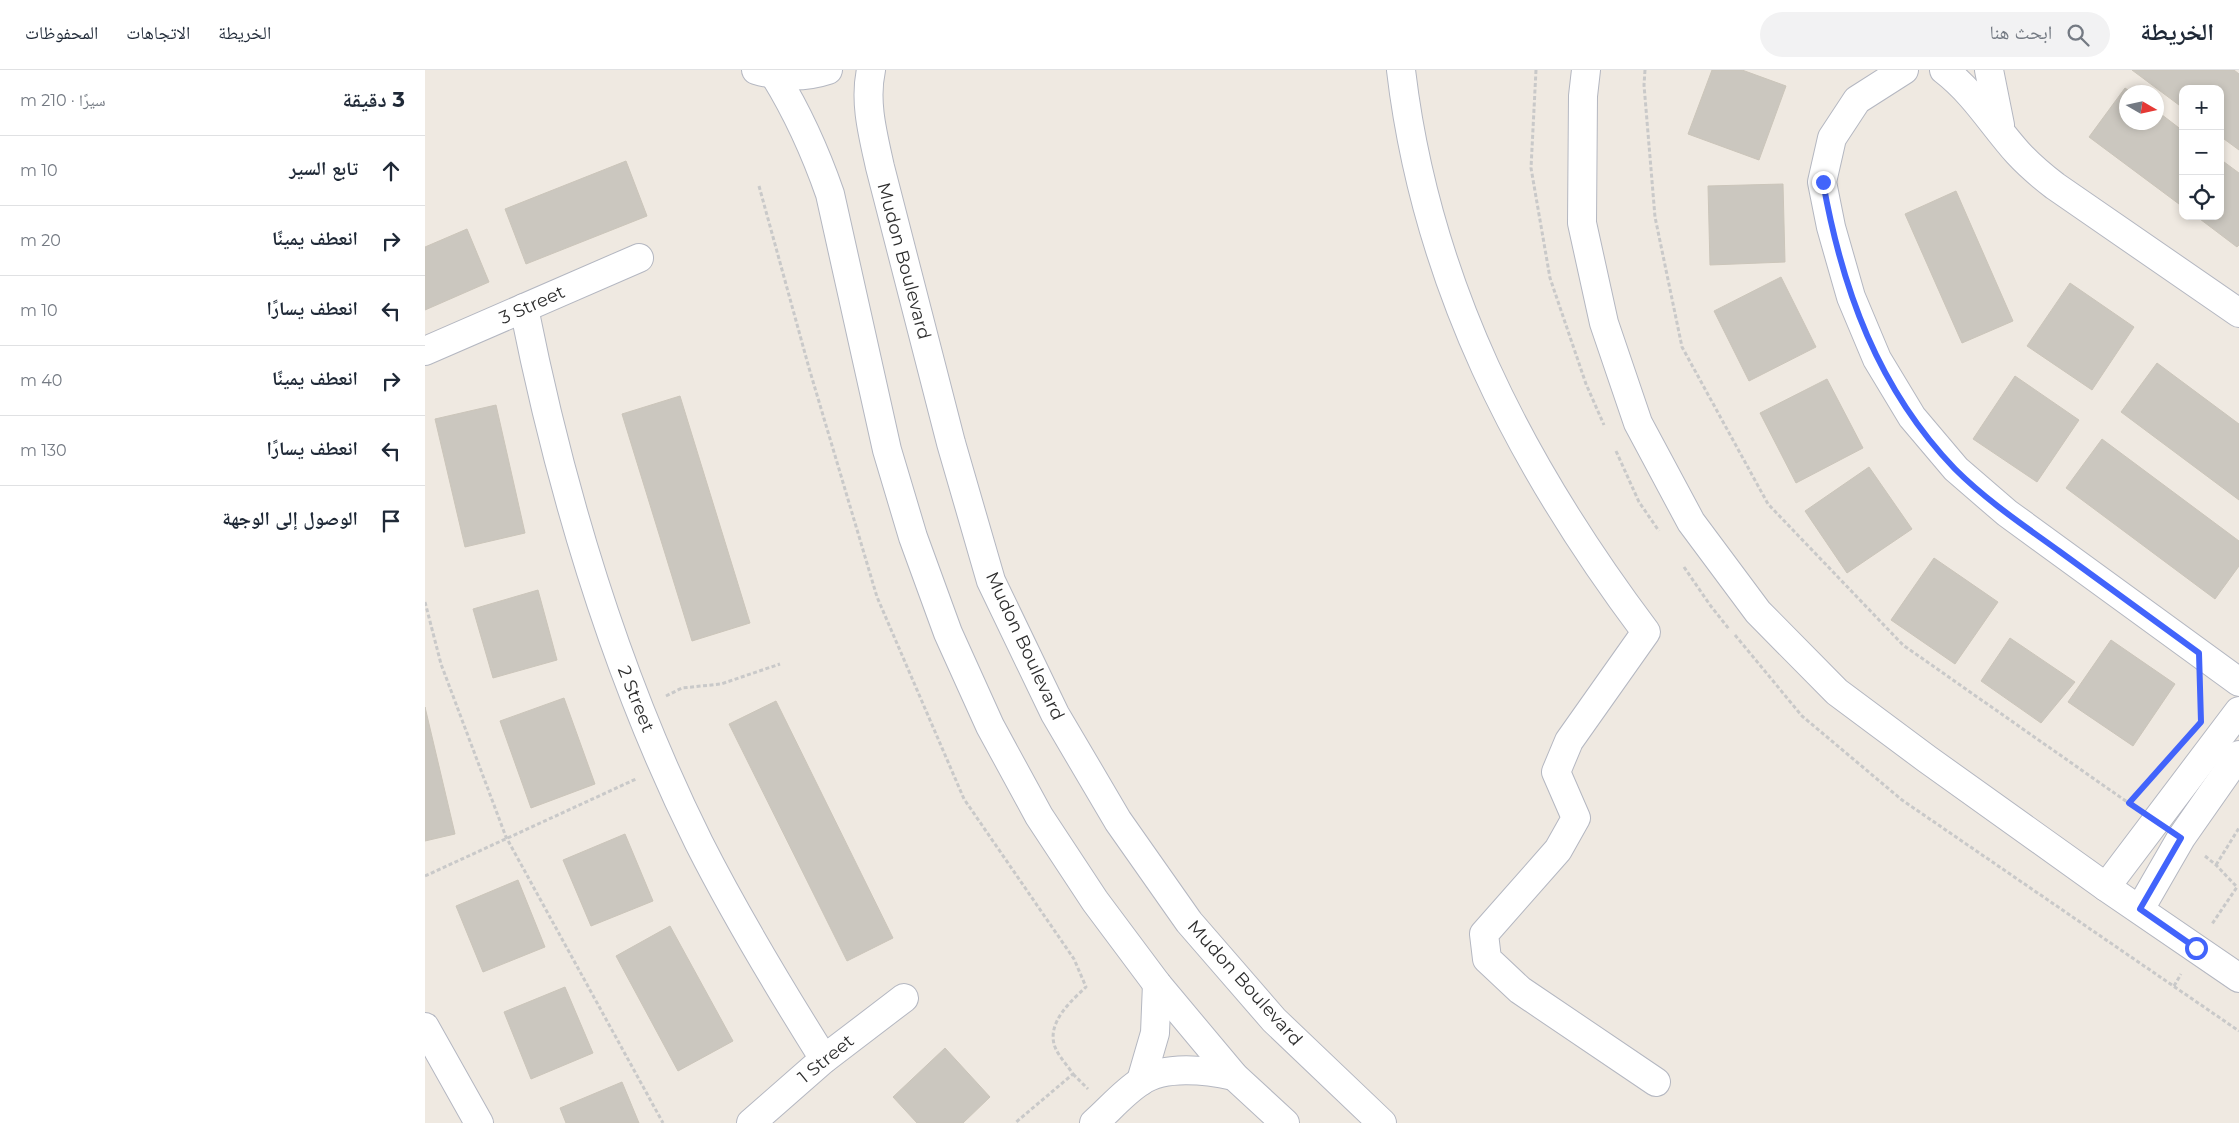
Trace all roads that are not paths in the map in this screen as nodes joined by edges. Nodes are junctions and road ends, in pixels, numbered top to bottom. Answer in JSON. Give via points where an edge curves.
{"nodes":[{"id":1,"x":828,"y":70,"type":"edge"},
{"id":2,"x":871,"y":70,"type":"edge"},
{"id":3,"x":1401,"y":70,"type":"edge"},
{"id":4,"x":1586,"y":70,"type":"edge"},
{"id":5,"x":1904,"y":70,"type":"edge"},
{"id":6,"x":1944,"y":70,"type":"edge"},
{"id":7,"x":1989,"y":70,"type":"edge"},
{"id":8,"x":765,"y":73,"type":"edge"},
{"id":9,"x":2002,"y":134,"type":"junction"},
{"id":10,"x":639,"y":258,"type":"dead end"},
{"id":11,"x":524,"y":308,"type":"junction"},
{"id":12,"x":2239,"y":313,"type":"edge"},
{"id":13,"x":425,"y":351,"type":"edge"},
{"id":14,"x":2239,"y":682,"type":"edge"},
{"id":15,"x":2239,"y":711,"type":"edge"},
{"id":16,"x":2239,"y":755,"type":"edge"},
{"id":17,"x":2106,"y":887,"type":"junction"},
{"id":18,"x":2140,"y":909,"type":"junction"},
{"id":19,"x":2239,"y":978,"type":"edge"},
{"id":20,"x":1157,"y":984,"type":"junction"},
{"id":21,"x":904,"y":998,"type":"dead end"},
{"id":22,"x":425,"y":1027,"type":"edge"},
{"id":23,"x":824,"y":1059,"type":"junction"},
{"id":24,"x":1234,"y":1076,"type":"junction"},
{"id":25,"x":1141,"y":1081,"type":"junction"},
{"id":26,"x":1656,"y":1082,"type":"dead end"},
{"id":27,"x":479,"y":1123,"type":"edge"},
{"id":28,"x":751,"y":1123,"type":"edge"},
{"id":29,"x":1094,"y":1123,"type":"edge"},
{"id":30,"x":1285,"y":1123,"type":"edge"},
{"id":31,"x":1382,"y":1123,"type":"edge"}],
"edges":[{"from":1,"to":8,"type":"street","via":[[812,75]]},
{"from":2,"to":31,"type":"street","name":"Mudon Boulevard","via":[[868,84],[870,121],[951,443],[991,581],[1055,714],[1117,821],[1189,922],[1274,1020]]},
{"from":3,"to":26,"type":"street","via":[[1408,126],[1431,224],[1445,272],[1489,376],[1516,432],[1562,512],[1610,585],[1646,632],[1569,741],[1556,772],[1576,818],[1558,850],[1484,934],[1487,959],[1520,990]]},
{"from":4,"to":17,"type":"street","via":[[1582,223],[1604,323],[1638,423],[1691,522],[1758,612],[1837,692]]},
{"from":5,"to":14,"type":"street","via":[[1857,100],[1832,138],[1823,182],[1831,227],[1851,297],[1877,359],[1912,417],[1956,469],[2007,513]]},
{"from":6,"to":9,"type":"street","via":[[1969,92]]},
{"from":7,"to":9,"type":"street"},
{"from":8,"to":20,"type":"street","via":[[797,113],[830,194],[887,450],[913,537],[948,633],[990,726],[1039,816],[1095,901]]},
{"from":9,"to":12,"type":"street","via":[[2055,186]]},
{"from":10,"to":11,"type":"street","name":"3 Street"},
{"from":11,"to":13,"type":"street","name":"3 Street"},
{"from":11,"to":23,"type":"street","name":"2 Street","via":[[540,390],[583,552],[640,710],[699,842],[737,916]]},
{"from":15,"to":17,"type":"street"},
{"from":16,"to":18,"type":"street","via":[[2181,838]]},
{"from":17,"to":18,"type":"street"},
{"from":18,"to":19,"type":"street"},
{"from":20,"to":24,"type":"street"},
{"from":20,"to":25,"type":"street","via":[[1155,1032]]},
{"from":21,"to":23,"type":"street","name":"1 Street"},
{"from":22,"to":27,"type":"street"},
{"from":23,"to":28,"type":"street","name":"1 Street"},
{"from":24,"to":25,"type":"street","via":[[1187,1070]]},
{"from":24,"to":30,"type":"street"},
{"from":25,"to":29,"type":"street"}]}
